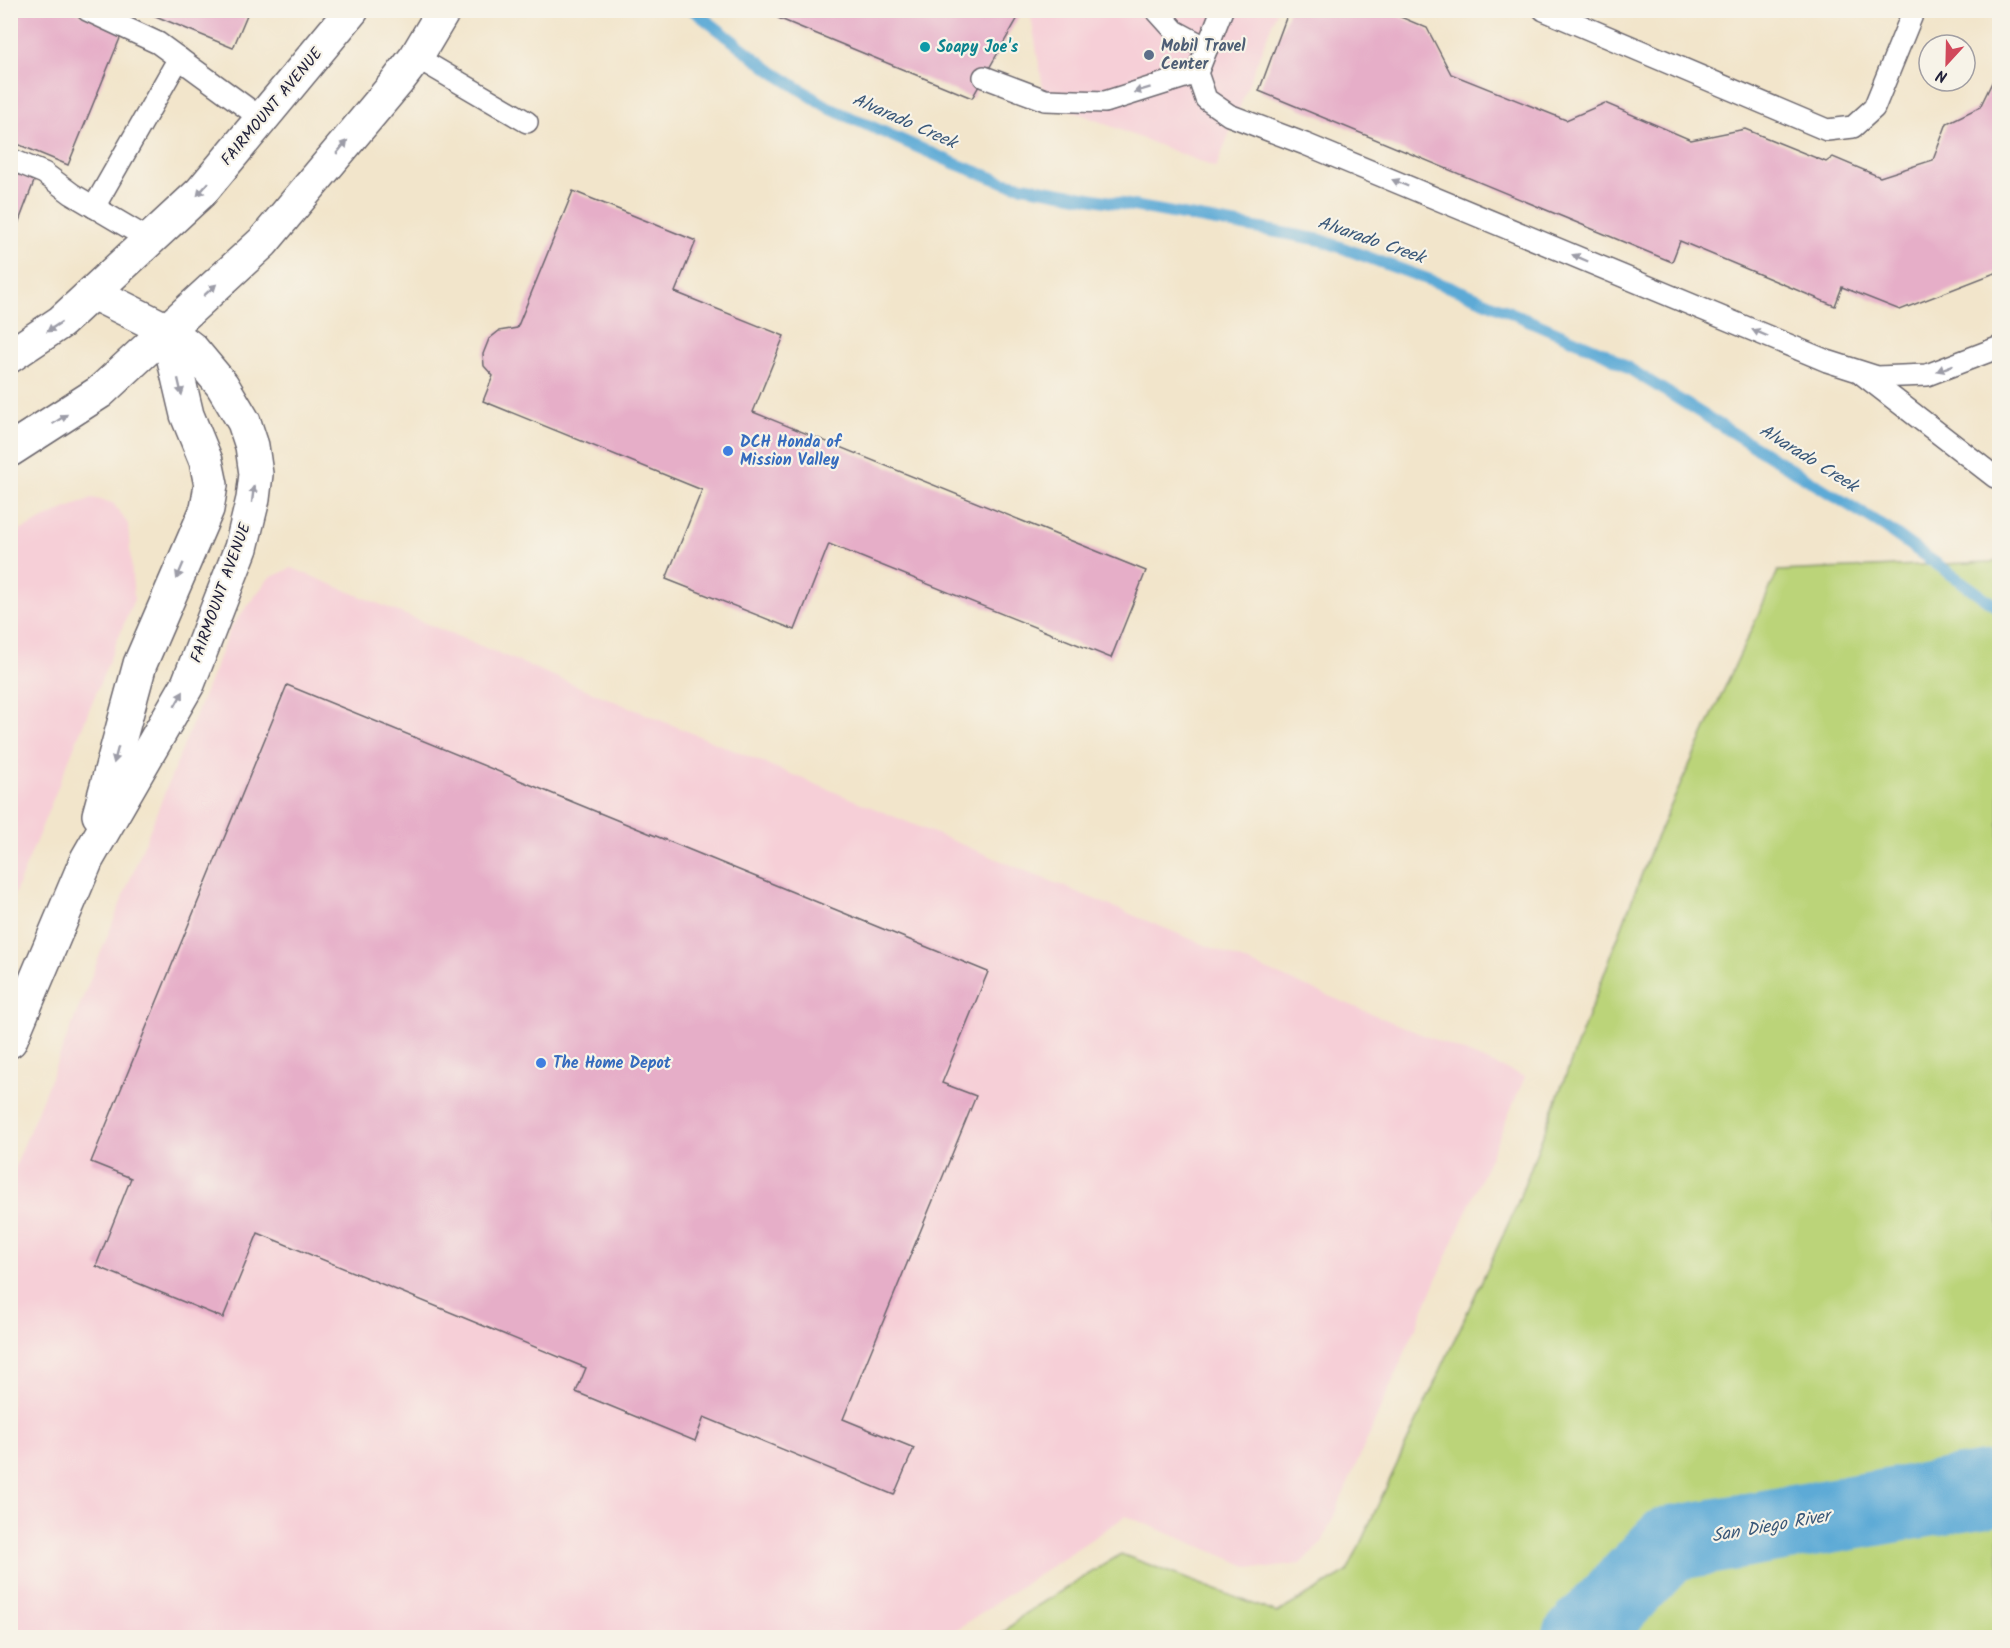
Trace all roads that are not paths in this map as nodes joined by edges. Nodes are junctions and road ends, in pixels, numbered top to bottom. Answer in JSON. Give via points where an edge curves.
{"nodes":[{"id":1,"x":87,"y":10,"type":"edge"},
{"id":2,"x":352,"y":10,"type":"edge"},
{"id":3,"x":444,"y":10,"type":"edge"},
{"id":4,"x":1156,"y":10,"type":"edge"},
{"id":5,"x":1222,"y":10,"type":"edge"},
{"id":6,"x":1544,"y":10,"type":"edge"},
{"id":7,"x":1914,"y":10,"type":"edge"},
{"id":8,"x":1207,"y":48,"type":"junction"},
{"id":9,"x":416,"y":57,"type":"junction"},
{"id":10,"x":178,"y":58,"type":"junction"},
{"id":11,"x":1197,"y":73,"type":"junction"},
{"id":12,"x":984,"y":77,"type":"dead end"},
{"id":13,"x":262,"y":119,"type":"junction"},
{"id":14,"x":527,"y":122,"type":"dead end"},
{"id":15,"x":10,"y":159,"type":"edge"},
{"id":16,"x":94,"y":207,"type":"junction"},
{"id":17,"x":150,"y":240,"type":"junction"},
{"id":18,"x":93,"y":292,"type":"junction"},
{"id":19,"x":167,"y":330,"type":"junction"},
{"id":20,"x":1991,"y":350,"type":"edge"},
{"id":21,"x":10,"y":356,"type":"edge"},
{"id":22,"x":2000,"y":368,"type":"edge"},
{"id":23,"x":1860,"y":372,"type":"junction"},
{"id":24,"x":10,"y":450,"type":"edge"},
{"id":25,"x":2000,"y":478,"type":"edge"},
{"id":26,"x":87,"y":860,"type":"junction"},
{"id":27,"x":10,"y":1041,"type":"edge"}],
"edges":[{"from":1,"to":10,"type":"lane","via":[[158,43]]},
{"from":2,"to":13,"type":"street","name":"FAIRMOUNT AVENUE"},
{"from":3,"to":9,"type":"street"},
{"from":4,"to":8,"type":"lane","via":[[1175,31]]},
{"from":5,"to":8,"type":"lane"},
{"from":6,"to":7,"type":"lane","via":[[1827,130],[1853,127],[1874,108]]},
{"from":8,"to":11,"type":"lane"},
{"from":9,"to":14,"type":"lane"},
{"from":19,"to":9,"type":"street","one_way":true,"via":[[263,242]]},
{"from":10,"to":13,"type":"lane"},
{"from":10,"to":16,"type":"lane"},
{"from":11,"to":12,"type":"lane","one_way":true,"via":[[1105,102],[1045,100]]},
{"from":23,"to":11,"type":"lane","one_way":true,"via":[[1827,362],[1229,115],[1206,99]]},
{"from":13,"to":17,"type":"street","name":"FAIRMOUNT AVENUE","one_way":true,"via":[[201,192]]},
{"from":15,"to":16,"type":"lane","via":[[44,173]]},
{"from":16,"to":17,"type":"lane"},
{"from":17,"to":18,"type":"street","name":"FAIRMOUNT AVENUE"},
{"from":18,"to":19,"type":"street","name":"FAIRMOUNT AVENUE"},
{"from":18,"to":21,"type":"street","one_way":true,"via":[[61,322]]},
{"from":24,"to":19,"type":"street","one_way":true,"via":[[100,392]]},
{"from":19,"to":26,"type":"street","name":"FAIRMOUNT AVENUE","one_way":true,"via":[[187,415],[206,461],[210,485],[207,509],[140,664]]},
{"from":26,"to":19,"type":"street","name":"FAIRMOUNT AVENUE","one_way":true,"via":[[188,684],[241,548],[253,499],[252,446],[244,422],[204,363]]},
{"from":20,"to":22,"type":"lane"},
{"from":20,"to":23,"type":"lane","one_way":true,"via":[[1927,375],[1877,377]]},
{"from":23,"to":25,"type":"lane"},
{"from":26,"to":27,"type":"street","name":"FAIRMOUNT AVENUE"}]}
